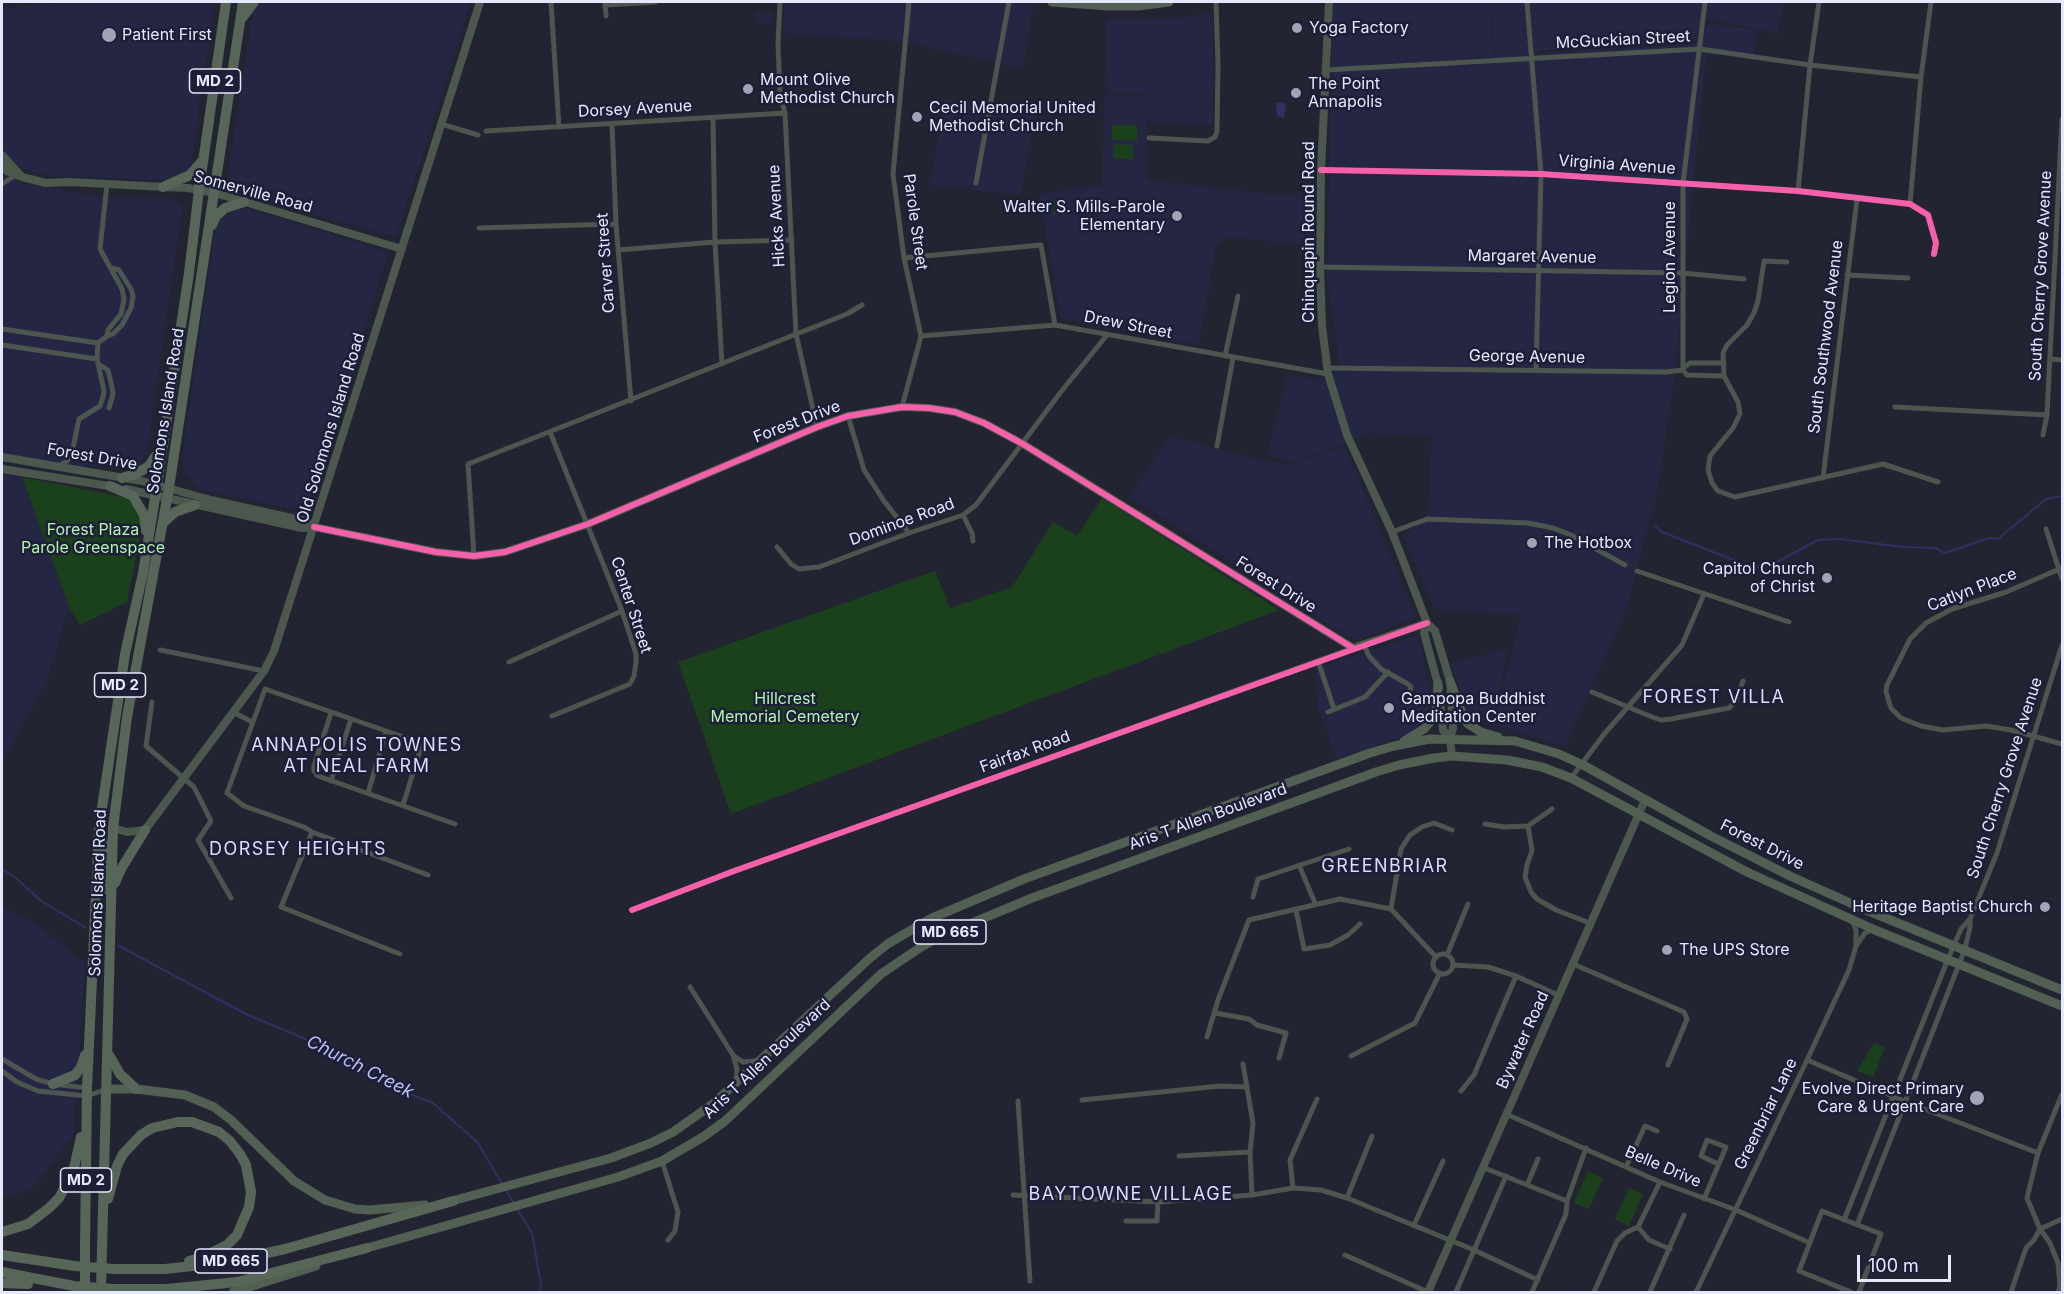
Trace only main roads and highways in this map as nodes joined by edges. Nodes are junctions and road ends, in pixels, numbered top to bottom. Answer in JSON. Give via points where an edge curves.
{"nodes":[{"id":1,"x":216,"y":2,"type":"edge"},
{"id":2,"x":226,"y":2,"type":"edge"},
{"id":3,"x":243,"y":2,"type":"edge"},
{"id":4,"x":254,"y":2,"type":"edge"},
{"id":5,"x":480,"y":2,"type":"edge"},
{"id":6,"x":1052,"y":2,"type":"edge"},
{"id":7,"x":1169,"y":2,"type":"edge"},
{"id":8,"x":1329,"y":2,"type":"edge"},
{"id":9,"x":224,"y":15,"type":"junction"},
{"id":10,"x":240,"y":21,"type":"junction"},
{"id":11,"x":2,"y":155,"type":"edge"},
{"id":12,"x":203,"y":160,"type":"junction"},
{"id":13,"x":2,"y":166,"type":"edge"},
{"id":14,"x":19,"y":176,"type":"junction"},
{"id":15,"x":163,"y":187,"type":"junction"},
{"id":16,"x":199,"y":190,"type":"junction"},
{"id":17,"x":215,"y":193,"type":"junction"},
{"id":18,"x":244,"y":202,"type":"junction"},
{"id":19,"x":209,"y":230,"type":"junction"},
{"id":20,"x":402,"y":249,"type":"junction"},
{"id":21,"x":162,"y":448,"type":"junction"},
{"id":22,"x":2,"y":457,"type":"edge"},
{"id":23,"x":2,"y":469,"type":"edge"},
{"id":24,"x":122,"y":478,"type":"junction"},
{"id":25,"x":110,"y":486,"type":"junction"},
{"id":26,"x":156,"y":490,"type":"junction"},
{"id":27,"x":169,"y":493,"type":"junction"},
{"id":28,"x":195,"y":505,"type":"junction"},
{"id":29,"x":163,"y":523,"type":"junction"},
{"id":30,"x":314,"y":527,"type":"junction"},
{"id":31,"x":148,"y":544,"type":"junction"},
{"id":32,"x":1427,"y":623,"type":"junction"},
{"id":33,"x":1353,"y":648,"type":"joint"},
{"id":34,"x":1450,"y":681,"type":"junction"},
{"id":35,"x":1438,"y":683,"type":"junction"},
{"id":36,"x":115,"y":718,"type":"junction"},
{"id":37,"x":1450,"y":739,"type":"junction"},
{"id":38,"x":1515,"y":741,"type":"junction"},
{"id":39,"x":1394,"y":746,"type":"junction"},
{"id":40,"x":1452,"y":756,"type":"junction"},
{"id":41,"x":1645,"y":800,"type":"junction"},
{"id":42,"x":1638,"y":814,"type":"junction"},
{"id":43,"x":99,"y":828,"type":"junction"},
{"id":44,"x":113,"y":828,"type":"junction"},
{"id":45,"x":1696,"y":828,"type":"junction"},
{"id":46,"x":145,"y":830,"type":"junction"},
{"id":47,"x":1688,"y":840,"type":"junction"},
{"id":48,"x":112,"y":892,"type":"junction"},
{"id":49,"x":112,"y":908,"type":"junction"},
{"id":50,"x":2062,"y":990,"type":"edge"},
{"id":51,"x":2062,"y":1006,"type":"edge"},
{"id":52,"x":90,"y":1037,"type":"junction"},
{"id":53,"x":107,"y":1052,"type":"junction"},
{"id":54,"x":53,"y":1084,"type":"road end"},
{"id":55,"x":107,"y":1089,"type":"junction"},
{"id":56,"x":136,"y":1089,"type":"junction"},
{"id":57,"x":87,"y":1092,"type":"junction"},
{"id":58,"x":87,"y":1113,"type":"junction"},
{"id":59,"x":456,"y":1200,"type":"junction"},
{"id":60,"x":103,"y":1217,"type":"junction"},
{"id":61,"x":2,"y":1232,"type":"edge"},
{"id":62,"x":367,"y":1248,"type":"junction"},
{"id":63,"x":2,"y":1255,"type":"edge"},
{"id":64,"x":141,"y":1269,"type":"junction"},
{"id":65,"x":2,"y":1272,"type":"edge"},
{"id":66,"x":2,"y":1283,"type":"edge"},
{"id":67,"x":74,"y":1287,"type":"junction"},
{"id":68,"x":1428,"y":1292,"type":"edge"},
{"id":69,"x":85,"y":1293,"type":"edge"},
{"id":70,"x":101,"y":1293,"type":"edge"},
{"id":71,"x":233,"y":1293,"type":"edge"}],
"edges":[{"from":1,"to":9,"type":"highway"},
{"from":2,"to":9,"type":"highway","name":"Solomons Island Road","number":"MD 2"},
{"from":3,"to":10,"type":"highway","name":"Solomons Island Road","number":"MD 2"},
{"from":4,"to":10,"type":"highway"},
{"from":5,"to":20,"type":"main road","name":"Old Solomons Island Road"},
{"from":6,"to":7,"type":"main road","via":[[1109,6]]},
{"from":8,"to":32,"type":"main road","name":"Chinquapin Round Road","via":[[1320,267],[1328,371],[1347,435],[1392,532]]},
{"from":9,"to":12,"type":"highway","name":"Solomons Island Road","number":"MD 2"},
{"from":10,"to":17,"type":"highway","name":"Solomons Island Road","number":"MD 2"},
{"from":11,"to":14,"type":"main road"},
{"from":12,"to":15,"type":"highway","via":[[190,175]]},
{"from":12,"to":16,"type":"highway","name":"Solomons Island Road","number":"MD 2"},
{"from":13,"to":14,"type":"main road","name":"Somerville Road"},
{"from":14,"to":15,"type":"main road","name":"Somerville Road","via":[[46,183]]},
{"from":15,"to":16,"type":"main road","name":"Somerville Road"},
{"from":16,"to":17,"type":"main road","name":"Somerville Road"},
{"from":16,"to":21,"type":"highway","name":"Solomons Island Road","number":"MD 2"},
{"from":17,"to":18,"type":"main road","name":"Somerville Road"},
{"from":17,"to":19,"type":"highway","name":"Solomons Island Road","number":"MD 2"},
{"from":18,"to":19,"type":"highway","via":[[224,208]]},
{"from":18,"to":20,"type":"main road","name":"Somerville Road"},
{"from":19,"to":27,"type":"highway","name":"Solomons Island Road","number":"MD 2"},
{"from":20,"to":30,"type":"main road","name":"Old Solomons Island Road"},
{"from":21,"to":24,"type":"highway","via":[[148,467]]},
{"from":21,"to":26,"type":"highway","name":"Solomons Island Road","number":"MD 2"},
{"from":22,"to":24,"type":"main road","name":"Forest Drive"},
{"from":23,"to":25,"type":"main road","name":"Forest Drive"},
{"from":24,"to":26,"type":"main road","name":"Forest Drive"},
{"from":25,"to":26,"type":"main road","name":"Forest Drive"},
{"from":25,"to":31,"type":"highway","via":[[133,496],[138,503],[144,514]]},
{"from":26,"to":27,"type":"main road","name":"Forest Drive"},
{"from":26,"to":31,"type":"highway","name":"Solomons Island Road","number":"MD 2"},
{"from":27,"to":28,"type":"main road","name":"Forest Drive"},
{"from":27,"to":29,"type":"highway","name":"Solomons Island Road","number":"MD 2"},
{"from":27,"to":30,"type":"main road","name":"Forest Drive","via":[[305,520]]},
{"from":28,"to":29,"type":"highway","via":[[175,512]]},
{"from":28,"to":30,"type":"main road","name":"Forest Drive","via":[[302,528]]},
{"from":29,"to":44,"type":"highway","name":"Solomons Island Road","number":"MD 2","via":[[127,717]]},
{"from":30,"to":33,"type":"main road","name":"Forest Drive","via":[[436,552],[474,556],[505,552],[588,524],[848,416],[902,406],[929,408],[984,423],[1023,444]]},
{"from":30,"to":46,"type":"main road","name":"Old Solomons Island Road","via":[[264,671]]},
{"from":31,"to":36,"type":"highway","name":"Solomons Island Road","number":"MD 2"},
{"from":32,"to":33,"type":"main road","name":"Fairfax Road"},
{"from":32,"to":34,"type":"main road","name":"Chinquapin Round Road","via":[[1435,631]]},
{"from":32,"to":35,"type":"main road","name":"Chinquapin Round Road","via":[[1424,633]]},
{"from":34,"to":37,"type":"main road","name":"Chinquapin Round Road","via":[[1454,728]]},
{"from":34,"to":38,"type":"main road","via":[[1468,724],[1481,732]]},
{"from":35,"to":37,"type":"main road","name":"Chinquapin Round Road","via":[[1443,730]]},
{"from":35,"to":39,"type":"main road","via":[[1433,719],[1425,729]]},
{"from":36,"to":43,"type":"highway","name":"Solomons Island Road","number":"MD 2"},
{"from":36,"to":44,"type":"highway","via":[[115,766],[108,823]]},
{"from":37,"to":38,"type":"main road","name":"Forest Drive","number":"MD 665"},
{"from":37,"to":39,"type":"main road","name":"Aris T Allen Boulevard","number":"MD 665"},
{"from":37,"to":40,"type":"main road","name":"Chinquapin Round Road"},
{"from":38,"to":41,"type":"main road","name":"Forest Drive","number":"MD 665","via":[[1559,754]]},
{"from":39,"to":59,"type":"main road","name":"Aris T Allen Boulevard","number":"MD 665","via":[[1024,879],[932,918],[870,958],[692,1120],[651,1143],[611,1158]]},
{"from":40,"to":42,"type":"main road","name":"Forest Drive","number":"MD 665","via":[[1542,767]]},
{"from":40,"to":62,"type":"main road","name":"Aris T Allen Boulevard","number":"MD 665","via":[[1376,772],[1023,901],[941,936],[881,974],[725,1120],[662,1161]]},
{"from":41,"to":42,"type":"main road","name":"Bywater Road"},
{"from":41,"to":45,"type":"main road","name":"Forest Drive"},
{"from":42,"to":47,"type":"main road","name":"Forest Drive"},
{"from":42,"to":68,"type":"main road","name":"Bywater Road"},
{"from":43,"to":49,"type":"highway","via":[[106,840],[104,874]]},
{"from":43,"to":52,"type":"highway","name":"Solomons Island Road","number":"MD 2"},
{"from":44,"to":46,"type":"main road","via":[[127,832]]},
{"from":44,"to":48,"type":"highway","name":"Solomons Island Road","number":"MD 2"},
{"from":45,"to":47,"type":"main road"},
{"from":45,"to":50,"type":"main road","name":"Forest Drive","via":[[1866,910]]},
{"from":46,"to":48,"type":"highway"},
{"from":47,"to":51,"type":"main road","name":"Forest Drive","via":[[1851,920]]},
{"from":48,"to":49,"type":"highway","name":"Solomons Island Road","number":"MD 2"},
{"from":49,"to":53,"type":"highway","name":"Solomons Island Road","number":"MD 2"},
{"from":52,"to":54,"type":"highway","via":[[79,1071]]},
{"from":52,"to":57,"type":"highway","name":"Solomons Island Road","number":"MD 2"},
{"from":53,"to":55,"type":"highway","name":"Solomons Island Road","number":"MD 2"},
{"from":53,"to":56,"type":"highway","via":[[120,1074]]},
{"from":55,"to":56,"type":"main road"},
{"from":55,"to":57,"type":"highway"},
{"from":55,"to":60,"type":"highway","name":"Solomons Island Road","number":"MD 2"},
{"from":56,"to":59,"type":"main road","via":[[185,1095],[214,1107],[294,1181],[332,1202],[370,1210]]},
{"from":57,"to":58,"type":"highway","name":"Solomons Island Road","number":"MD 2"},
{"from":58,"to":61,"type":"highway","via":[[74,1172],[59,1198],[28,1224]]},
{"from":58,"to":69,"type":"highway","name":"Solomons Island Road","number":"MD 2","bridge":true},
{"from":59,"to":64,"type":"highway","name":"Aris T Allen Boulevard","number":"MD 665","via":[[262,1255]]},
{"from":60,"to":64,"type":"highway","via":[[123,1154],[152,1128],[178,1122],[207,1126],[230,1141],[240,1154],[250,1177],[251,1192],[237,1235],[203,1257]]},
{"from":60,"to":70,"type":"highway","name":"Solomons Island Road","number":"MD 2","bridge":true},
{"from":62,"to":67,"type":"highway","name":"Aris T Allen Boulevard","number":"MD 665","via":[[264,1276],[204,1286]]},
{"from":62,"to":71,"type":"main road"},
{"from":63,"to":64,"type":"highway","name":"Aris T Allen Boulevard","number":"MD 665","via":[[75,1266]]},
{"from":65,"to":67,"type":"highway","name":"Aris T Allen Boulevard","number":"MD 665"},
{"from":66,"to":67,"type":"highway"}]}
